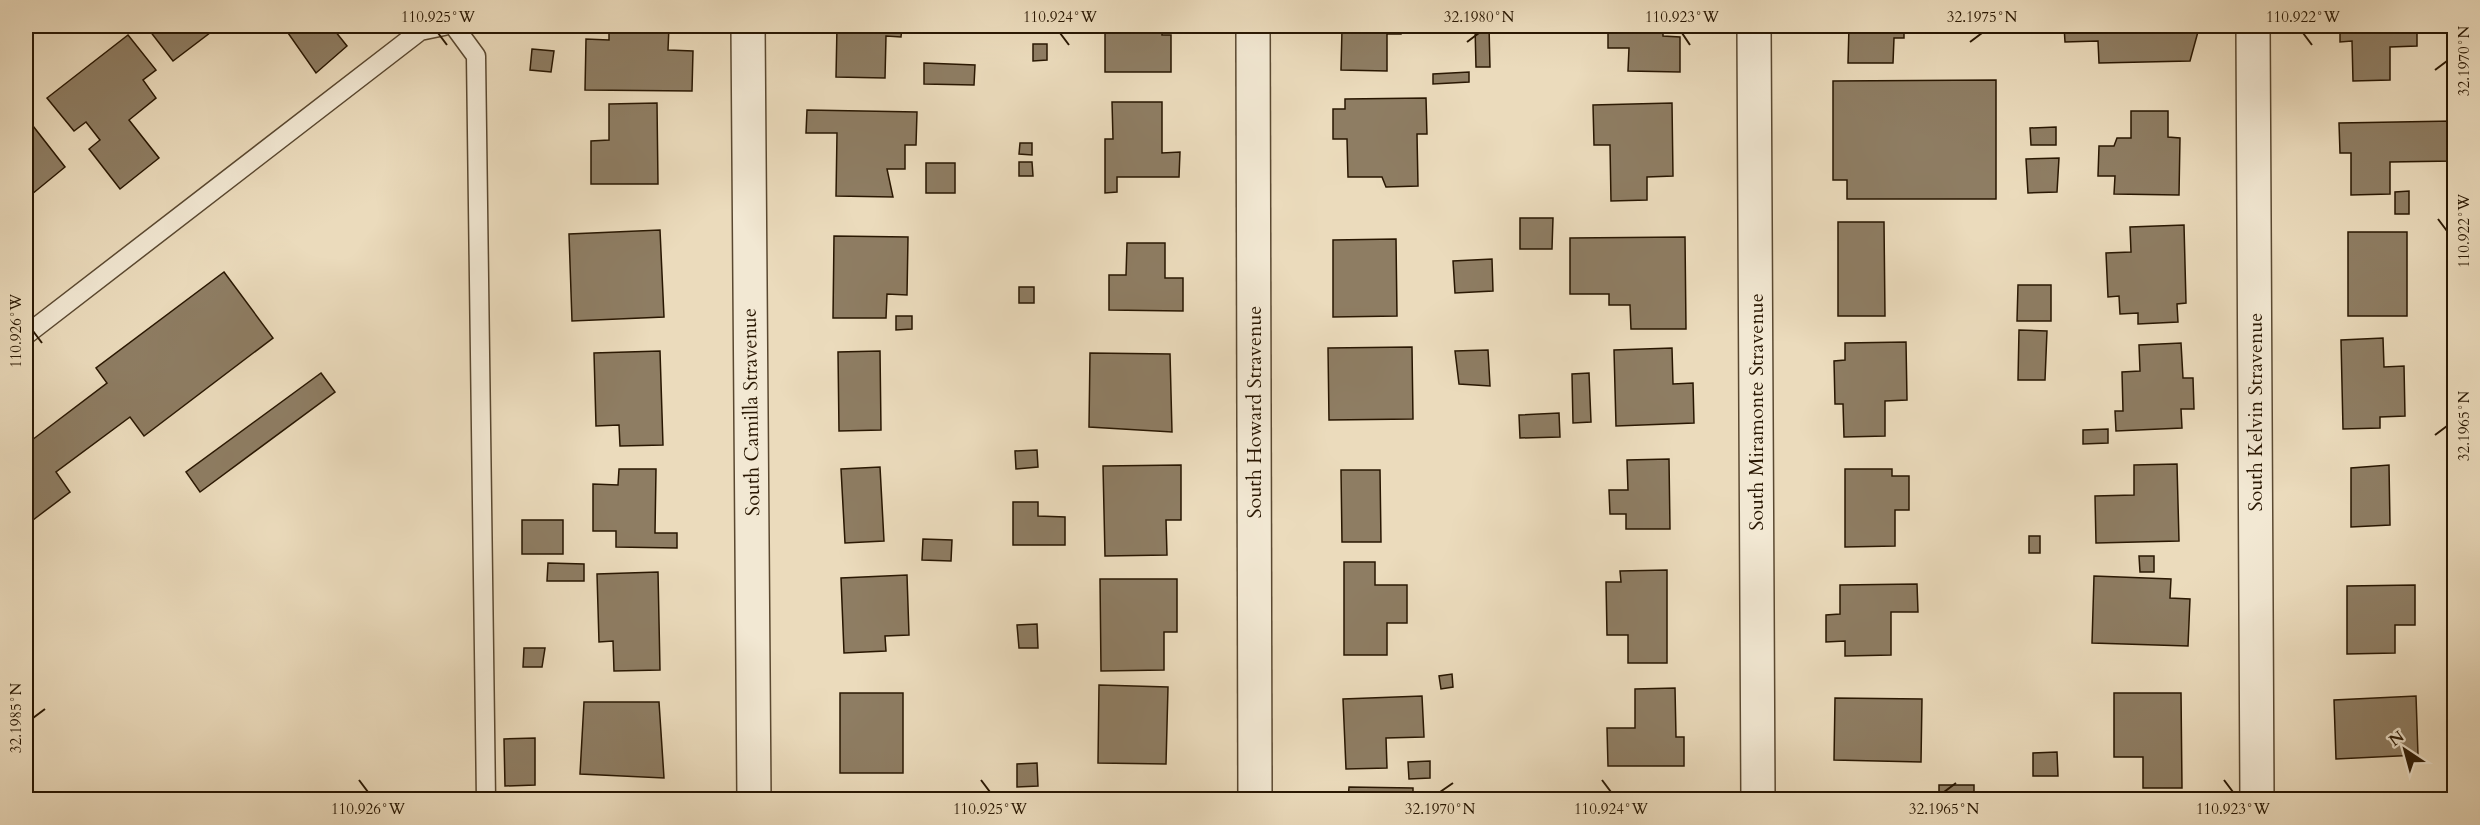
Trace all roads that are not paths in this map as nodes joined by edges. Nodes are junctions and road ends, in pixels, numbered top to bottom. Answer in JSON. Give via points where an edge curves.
{"nodes":[{"id":1,"x":444,"y":26,"type":"edge"},
{"id":2,"x":454,"y":26,"type":"edge"},
{"id":3,"x":748,"y":26,"type":"edge"},
{"id":4,"x":1253,"y":26,"type":"edge"},
{"id":5,"x":1754,"y":26,"type":"edge"},
{"id":6,"x":2253,"y":26,"type":"edge"},
{"id":7,"x":26,"y":335,"type":"edge"},
{"id":8,"x":486,"y":800,"type":"edge"},
{"id":9,"x":754,"y":800,"type":"edge"},
{"id":10,"x":1255,"y":800,"type":"edge"},
{"id":11,"x":1758,"y":800,"type":"edge"},
{"id":12,"x":2257,"y":800,"type":"edge"}],
"edges":[{"from":1,"to":7,"type":"lane","via":[[420,31]]},
{"from":2,"to":8,"type":"lane","via":[[476,56]]},
{"from":3,"to":9,"type":"street","name":"South Camilla Stravenue"},
{"from":4,"to":10,"type":"street","name":"South Howard Stravenue"},
{"from":5,"to":11,"type":"street","name":"South Miramonte Stravenue"},
{"from":6,"to":12,"type":"street","name":"South Kelvin Stravenue"}]}
